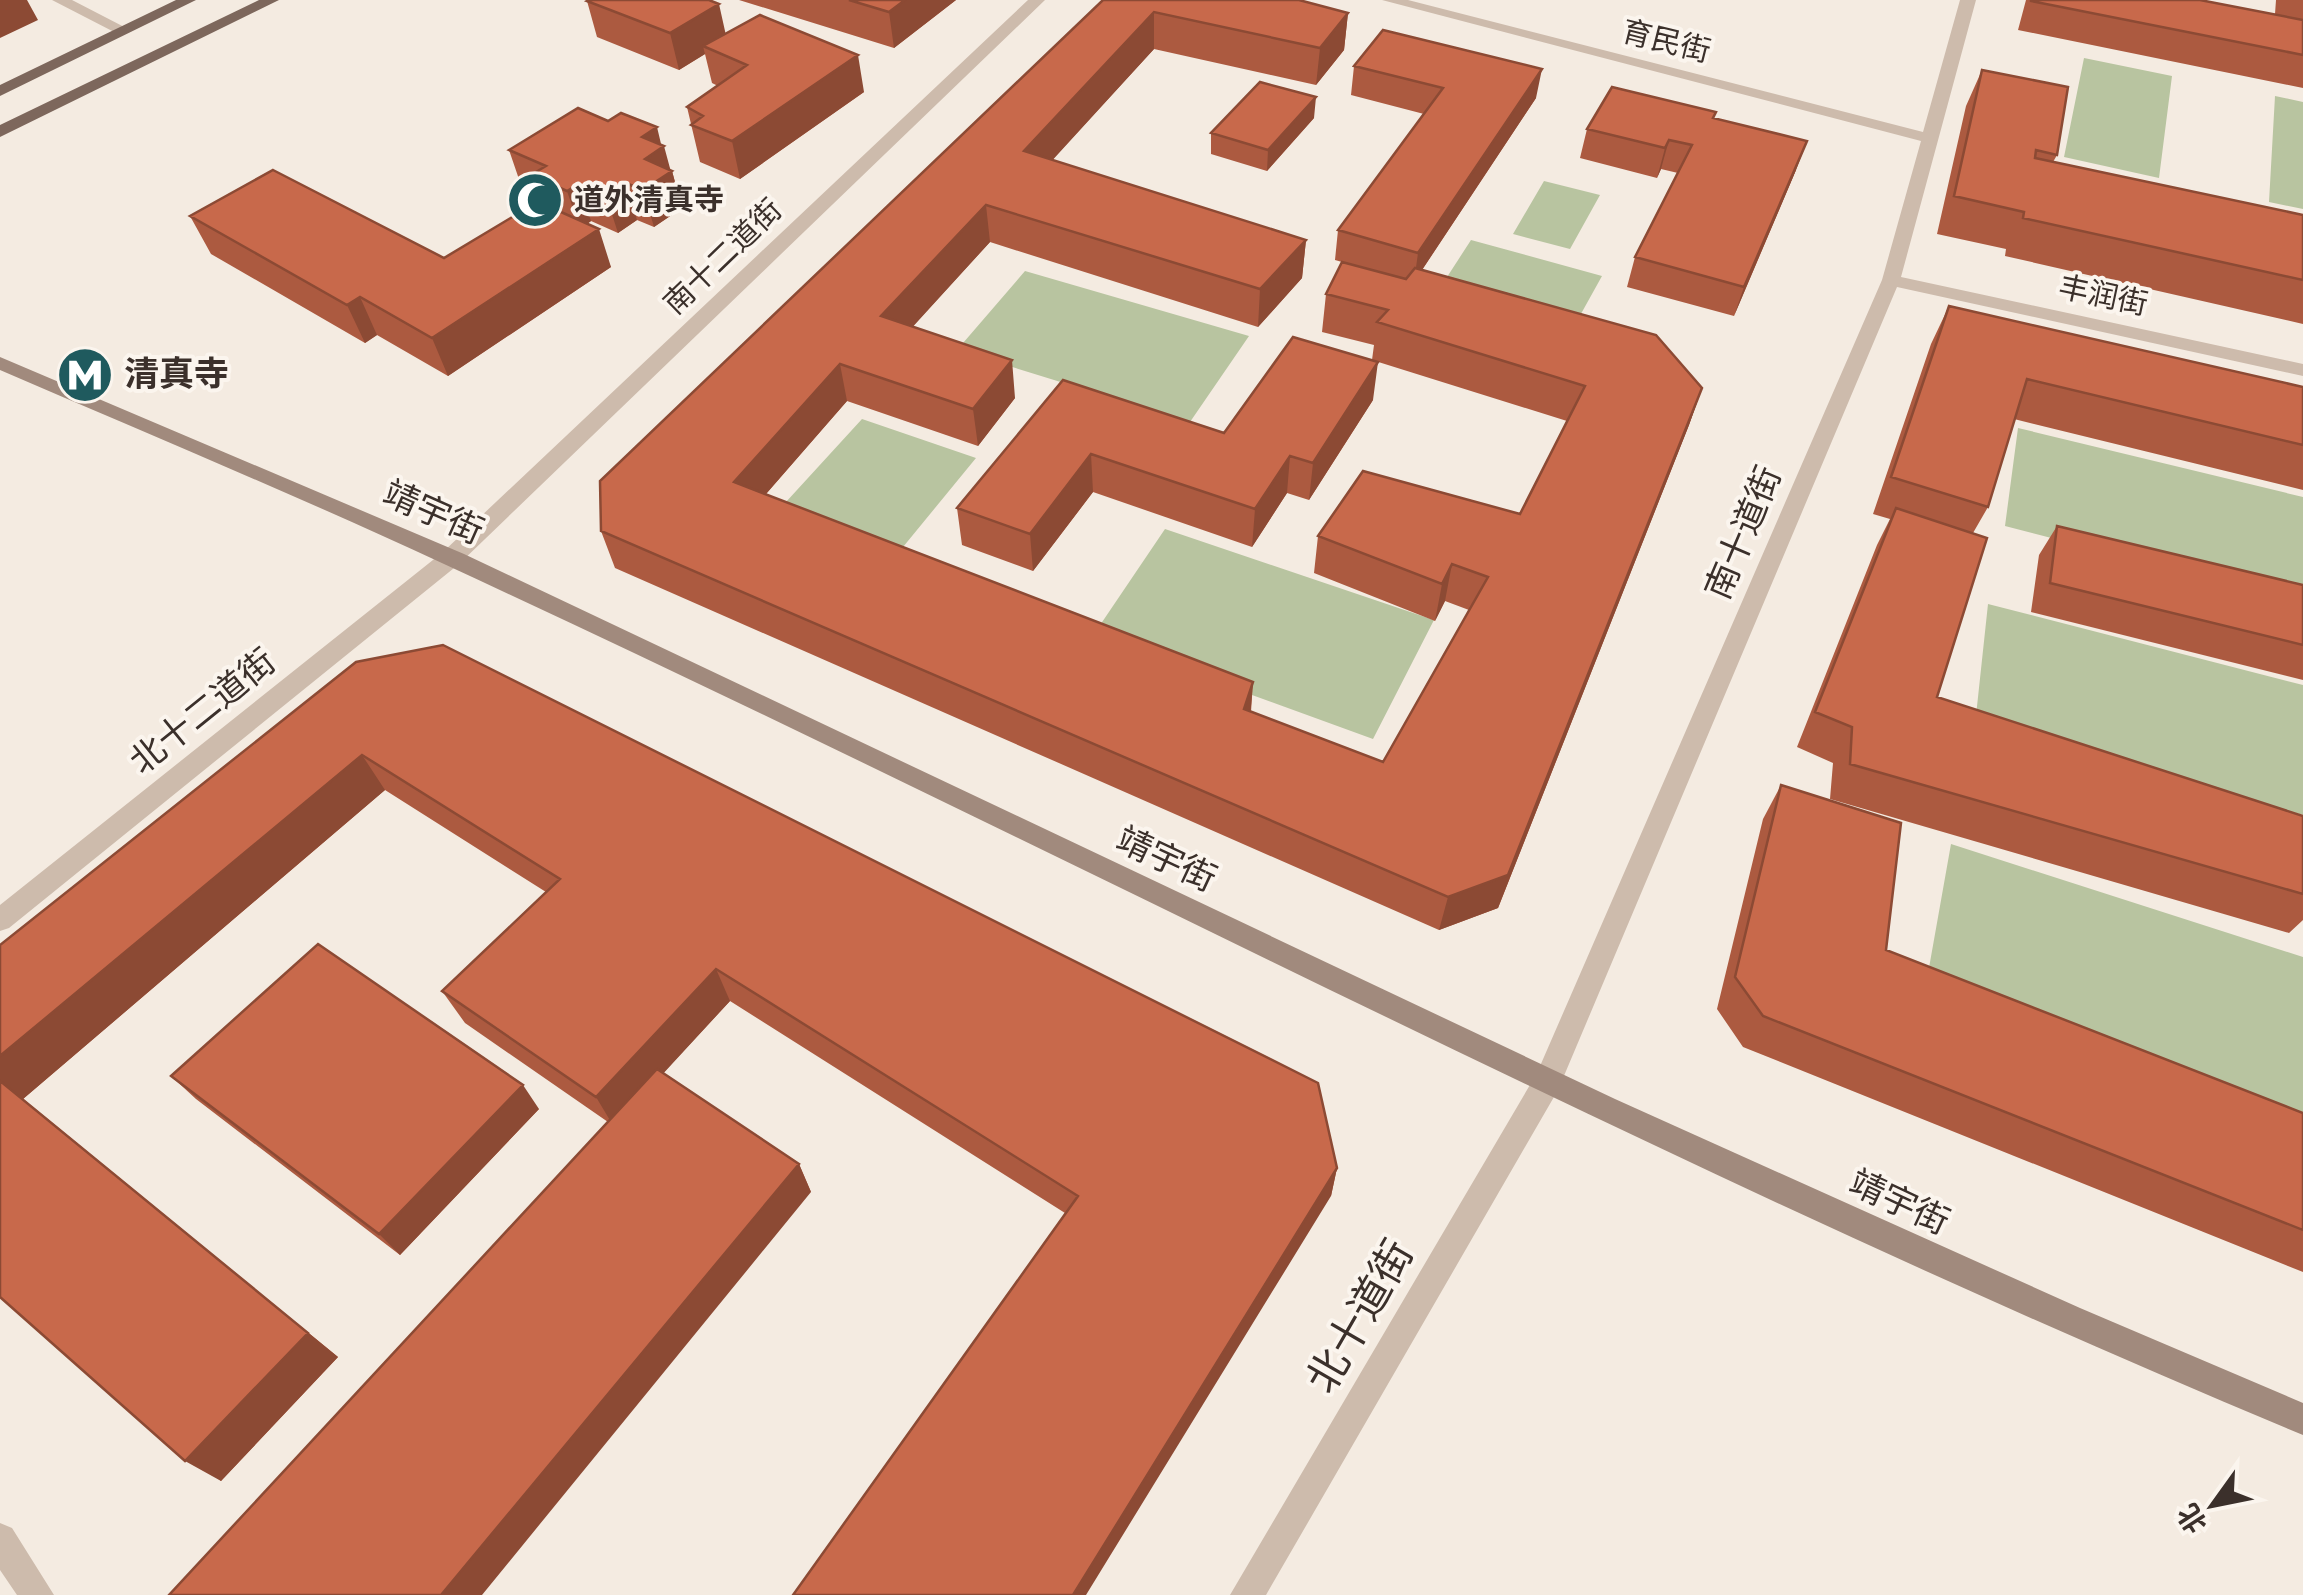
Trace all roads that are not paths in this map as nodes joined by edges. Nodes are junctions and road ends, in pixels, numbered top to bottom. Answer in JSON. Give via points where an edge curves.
{"nodes":[{"id":1,"x":60,"y":0,"type":"edge"},
{"id":2,"x":188,"y":0,"type":"edge"},
{"id":3,"x":270,"y":0,"type":"edge"},
{"id":4,"x":1038,"y":0,"type":"edge"},
{"id":5,"x":1390,"y":0,"type":"edge"},
{"id":6,"x":1968,"y":0,"type":"edge"},
{"id":7,"x":1452,"y":7,"type":"edge"},
{"id":8,"x":124,"y":31,"type":"junction"},
{"id":9,"x":0,"y":92,"type":"edge"},
{"id":10,"x":0,"y":132,"type":"edge"},
{"id":11,"x":1928,"y":138,"type":"junction"},
{"id":12,"x":1890,"y":280,"type":"junction"},
{"id":13,"x":1,"y":364,"type":"edge"},
{"id":14,"x":2303,"y":370,"type":"edge"},
{"id":15,"x":451,"y":558,"type":"junction"},
{"id":16,"x":0,"y":920,"type":"edge"},
{"id":17,"x":1548,"y":1081,"type":"junction"},
{"id":18,"x":2303,"y":1419,"type":"edge"},
{"id":19,"x":0,"y":1540,"type":"edge"},
{"id":20,"x":37,"y":1595,"type":"edge"},
{"id":21,"x":1248,"y":1595,"type":"edge"}],
"edges":[{"from":1,"to":8,"type":"street"},
{"from":2,"to":8,"type":"main road"},
{"from":3,"to":10,"type":"main road"},
{"from":4,"to":15,"type":"street","name":"南十二道街"},
{"from":5,"to":7,"type":"street","name":"育民街"},
{"from":6,"to":11,"type":"street","name":"南十道街"},
{"from":7,"to":11,"type":"street","name":"育民街"},
{"from":8,"to":9,"type":"main road"},
{"from":11,"to":12,"type":"street","name":"南十道街"},
{"from":12,"to":14,"type":"street","name":"丰润街"},
{"from":12,"to":17,"type":"street","name":"南十道街"},
{"from":13,"to":15,"type":"main road","name":"靖宇街"},
{"from":15,"to":16,"type":"street","name":"北十二道街"},
{"from":15,"to":17,"type":"main road","name":"靖宇街"},
{"from":17,"to":18,"type":"main road","name":"靖宇街"},
{"from":17,"to":21,"type":"street","name":"北十道街"},
{"from":19,"to":20,"type":"street"}]}
